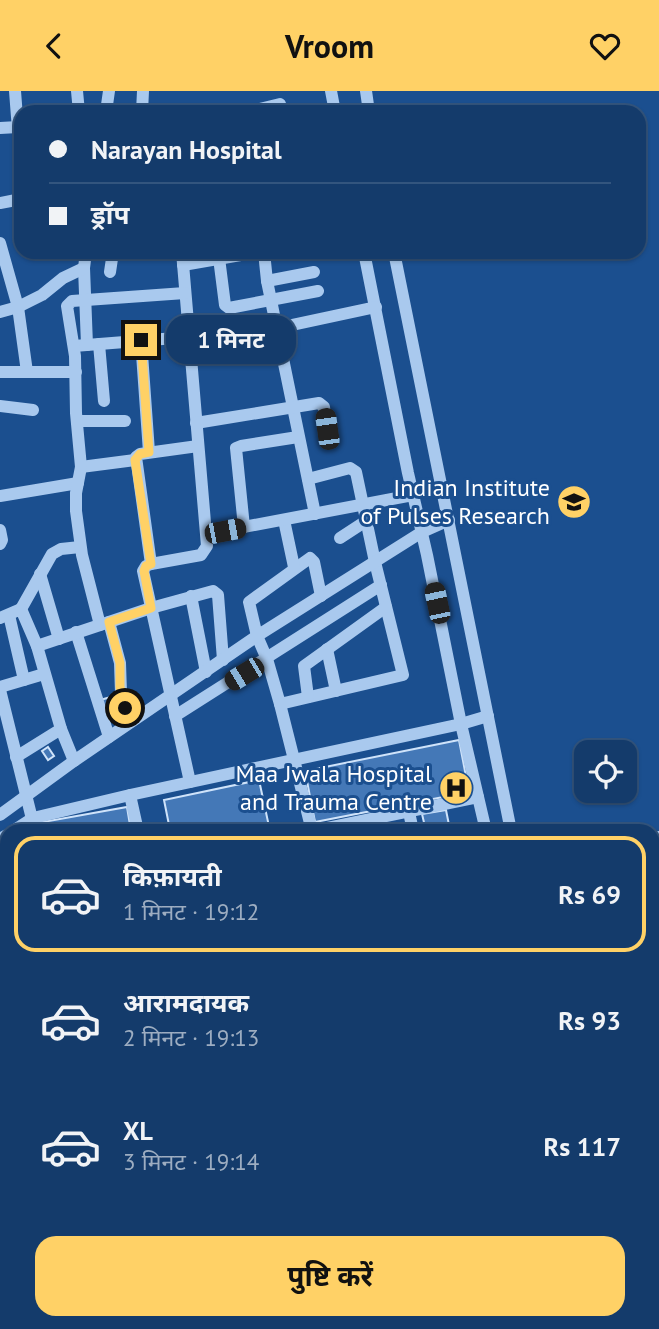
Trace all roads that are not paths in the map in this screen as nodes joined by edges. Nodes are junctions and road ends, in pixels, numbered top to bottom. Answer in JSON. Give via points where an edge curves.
{"nodes":[{"id":1,"x":0,"y":243,"type":"edge"},
{"id":2,"x":85,"y":259,"type":"edge"},
{"id":3,"x":112,"y":259,"type":"edge"},
{"id":4,"x":182,"y":259,"type":"edge"},
{"id":5,"x":219,"y":259,"type":"edge"},
{"id":6,"x":265,"y":259,"type":"edge"},
{"id":7,"x":366,"y":259,"type":"edge"},
{"id":8,"x":395,"y":259,"type":"edge"},
{"id":9,"x":84,"y":268,"type":"junction"},
{"id":10,"x":110,"y":272,"type":"dead end"},
{"id":11,"x":314,"y":272,"type":"dead end"},
{"id":12,"x":267,"y":281,"type":"junction"},
{"id":13,"x":318,"y":291,"type":"dead end"},
{"id":14,"x":185,"y":293,"type":"junction"},
{"id":15,"x":85,"y":300,"type":"junction"},
{"id":16,"x":271,"y":300,"type":"junction"},
{"id":17,"x":18,"y":307,"type":"junction"},
{"id":18,"x":376,"y":307,"type":"junction"},
{"id":19,"x":0,"y":312,"type":"edge"},
{"id":20,"x":277,"y":329,"type":"junction"},
{"id":21,"x":141,"y":340,"type":"junction"},
{"id":22,"x":189,"y":342,"type":"junction"},
{"id":23,"x":87,"y":345,"type":"junction"},
{"id":24,"x":0,"y":372,"type":"edge"},
{"id":25,"x":27,"y":372,"type":"junction"},
{"id":26,"x":76,"y":372,"type":"junction"},
{"id":27,"x":104,"y":401,"type":"dead end"},
{"id":28,"x":0,"y":406,"type":"edge"},
{"id":29,"x":293,"y":408,"type":"junction"},
{"id":30,"x":33,"y":410,"type":"dead end"},
{"id":31,"x":77,"y":421,"type":"junction"},
{"id":32,"x":125,"y":421,"type":"dead end"},
{"id":33,"x":196,"y":423,"type":"junction"},
{"id":34,"x":327,"y":429,"type":"dead end"},
{"id":35,"x":298,"y":437,"type":"junction"},
{"id":36,"x":198,"y":446,"type":"junction"},
{"id":37,"x":149,"y":452,"type":"junction"},
{"id":38,"x":135,"y":460,"type":"junction"},
{"id":39,"x":81,"y":467,"type":"junction"},
{"id":40,"x":308,"y":479,"type":"junction"},
{"id":41,"x":78,"y":483,"type":"junction"},
{"id":42,"x":413,"y":495,"type":"junction"},
{"id":43,"x":0,"y":496,"type":"edge"},
{"id":44,"x":362,"y":505,"type":"junction"},
{"id":45,"x":315,"y":514,"type":"junction"},
{"id":46,"x":284,"y":520,"type":"junction"},
{"id":47,"x":449,"y":520,"type":"junction"},
{"id":48,"x":366,"y":521,"type":"junction"},
{"id":49,"x":244,"y":527,"type":"junction"},
{"id":50,"x":0,"y":530,"type":"edge"},
{"id":51,"x":422,"y":532,"type":"junction"},
{"id":52,"x":206,"y":534,"type":"junction"},
{"id":53,"x":340,"y":538,"type":"dead end"},
{"id":54,"x":0,"y":544,"type":"edge"},
{"id":55,"x":80,"y":547,"type":"junction"},
{"id":56,"x":375,"y":562,"type":"junction"},
{"id":57,"x":151,"y":564,"type":"junction"},
{"id":58,"x":294,"y":567,"type":"junction"},
{"id":59,"x":40,"y":574,"type":"junction"},
{"id":60,"x":382,"y":585,"type":"junction"},
{"id":61,"x":191,"y":596,"type":"junction"},
{"id":62,"x":321,"y":596,"type":"junction"},
{"id":63,"x":386,"y":607,"type":"junction"},
{"id":64,"x":151,"y":608,"type":"junction"},
{"id":65,"x":10,"y":614,"type":"edge"},
{"id":66,"x":105,"y":623,"type":"junction"},
{"id":67,"x":76,"y":632,"type":"junction"},
{"id":68,"x":257,"y":636,"type":"junction"},
{"id":69,"x":59,"y":639,"type":"junction"},
{"id":70,"x":37,"y":646,"type":"junction"},
{"id":71,"x":327,"y":649,"type":"junction"},
{"id":72,"x":267,"y":659,"type":"junction"},
{"id":73,"x":223,"y":660,"type":"junction"},
{"id":74,"x":206,"y":672,"type":"junction"},
{"id":75,"x":44,"y":674,"type":"junction"},
{"id":76,"x":24,"y":680,"type":"junction"},
{"id":77,"x":0,"y":689,"type":"edge"},
{"id":78,"x":336,"y":691,"type":"junction"},
{"id":79,"x":170,"y":695,"type":"junction"},
{"id":80,"x":308,"y":697,"type":"junction"},
{"id":81,"x":280,"y":703,"type":"junction"},
{"id":82,"x":175,"y":716,"type":"junction"},
{"id":83,"x":488,"y":716,"type":"junction"},
{"id":84,"x":129,"y":723,"type":"junction"},
{"id":85,"x":461,"y":724,"type":"junction"},
{"id":86,"x":61,"y":729,"type":"junction"},
{"id":87,"x":109,"y":737,"type":"junction"},
{"id":88,"x":16,"y":757,"type":"junction"},
{"id":89,"x":293,"y":759,"type":"junction"},
{"id":90,"x":74,"y":761,"type":"junction"},
{"id":91,"x":190,"y":782,"type":"junction"},
{"id":92,"x":130,"y":795,"type":"junction"},
{"id":93,"x":26,"y":797,"type":"junction"},
{"id":94,"x":478,"y":797,"type":"junction"},
{"id":95,"x":409,"y":812,"type":"junction"},
{"id":96,"x":0,"y":818,"type":"edge"},
{"id":97,"x":34,"y":824,"type":"edge"},
{"id":98,"x":37,"y":824,"type":"edge"},
{"id":99,"x":136,"y":824,"type":"edge"},
{"id":100,"x":311,"y":824,"type":"edge"},
{"id":101,"x":363,"y":824,"type":"edge"},
{"id":102,"x":412,"y":824,"type":"edge"},
{"id":103,"x":484,"y":824,"type":"edge"},
{"id":104,"x":510,"y":824,"type":"edge"}],
"edges":[{"from":1,"to":17,"type":"street"},
{"from":2,"to":9,"type":"street"},
{"from":3,"to":10,"type":"street"},
{"from":4,"to":14,"type":"street"},
{"from":5,"to":16,"type":"street","via":[[226,307]]},
{"from":6,"to":12,"type":"street"},
{"from":7,"to":18,"type":"street"},
{"from":8,"to":47,"type":"street"},
{"from":9,"to":15,"type":"street"},
{"from":9,"to":17,"type":"street"},
{"from":11,"to":12,"type":"street"},
{"from":12,"to":16,"type":"street"},
{"from":13,"to":16,"type":"street"},
{"from":14,"to":15,"type":"street"},
{"from":14,"to":22,"type":"street"},
{"from":15,"to":23,"type":"street"},
{"from":15,"to":23,"type":"street","via":[[67,306]]},
{"from":16,"to":20,"type":"street"},
{"from":17,"to":19,"type":"street"},
{"from":17,"to":25,"type":"street"},
{"from":18,"to":20,"type":"street"},
{"from":18,"to":42,"type":"street"},
{"from":20,"to":22,"type":"street"},
{"from":20,"to":29,"type":"street"},
{"from":21,"to":22,"type":"street"},
{"from":21,"to":23,"type":"street"},
{"from":21,"to":37,"type":"street"},
{"from":22,"to":33,"type":"street"},
{"from":23,"to":26,"type":"street"},
{"from":23,"to":27,"type":"street"},
{"from":24,"to":25,"type":"street"},
{"from":25,"to":26,"type":"street"},
{"from":26,"to":31,"type":"street"},
{"from":28,"to":30,"type":"street"},
{"from":29,"to":33,"type":"street"},
{"from":29,"to":34,"type":"street","via":[[322,404]]},
{"from":29,"to":35,"type":"street"},
{"from":31,"to":32,"type":"street"},
{"from":31,"to":39,"type":"street"},
{"from":33,"to":36,"type":"street"},
{"from":35,"to":40,"type":"street"},
{"from":35,"to":49,"type":"street","via":[[236,448]]},
{"from":36,"to":37,"type":"street"},
{"from":36,"to":52,"type":"street"},
{"from":37,"to":38,"type":"street"},
{"from":38,"to":39,"type":"street"},
{"from":38,"to":57,"type":"street"},
{"from":39,"to":41,"type":"street"},
{"from":40,"to":44,"type":"street","via":[[353,469]]},
{"from":40,"to":45,"type":"street"},
{"from":41,"to":43,"type":"street"},
{"from":41,"to":55,"type":"street"},
{"from":42,"to":44,"type":"street"},
{"from":42,"to":51,"type":"street"},
{"from":44,"to":45,"type":"street"},
{"from":44,"to":48,"type":"street"},
{"from":45,"to":46,"type":"street"},
{"from":46,"to":49,"type":"street"},
{"from":46,"to":58,"type":"street"},
{"from":47,"to":51,"type":"street"},
{"from":47,"to":83,"type":"street"},
{"from":48,"to":53,"type":"street"},
{"from":48,"to":56,"type":"street"},
{"from":49,"to":52,"type":"street"},
{"from":50,"to":54,"type":"street"},
{"from":51,"to":56,"type":"street"},
{"from":51,"to":85,"type":"street"},
{"from":52,"to":57,"type":"street","via":[[207,546],[201,555]]},
{"from":55,"to":59,"type":"street","via":[[56,551]]},
{"from":55,"to":66,"type":"street"},
{"from":56,"to":60,"type":"street"},
{"from":56,"to":62,"type":"street"},
{"from":57,"to":64,"type":"street","via":[[144,571]]},
{"from":58,"to":62,"type":"street","via":[[312,559]]},
{"from":58,"to":68,"type":"street","via":[[249,602]]},
{"from":59,"to":65,"type":"street"},
{"from":59,"to":69,"type":"street"},
{"from":60,"to":63,"type":"street"},
{"from":60,"to":72,"type":"street"},
{"from":61,"to":64,"type":"street"},
{"from":61,"to":73,"type":"street","via":[[213,591],[218,595]]},
{"from":61,"to":74,"type":"street"},
{"from":62,"to":68,"type":"street"},
{"from":63,"to":71,"type":"street"},
{"from":63,"to":78,"type":"street","via":[[403,675]]},
{"from":64,"to":66,"type":"street"},
{"from":64,"to":79,"type":"street"},
{"from":65,"to":70,"type":"street"},
{"from":65,"to":76,"type":"street"},
{"from":66,"to":67,"type":"street"},
{"from":66,"to":84,"type":"street","via":[[120,663]]},
{"from":67,"to":69,"type":"street"},
{"from":67,"to":87,"type":"street"},
{"from":68,"to":72,"type":"street"},
{"from":68,"to":73,"type":"street"},
{"from":69,"to":70,"type":"street"},
{"from":70,"to":75,"type":"street"},
{"from":71,"to":78,"type":"street"},
{"from":71,"to":80,"type":"street","via":[[304,666]]},
{"from":72,"to":81,"type":"street"},
{"from":72,"to":82,"type":"street"},
{"from":73,"to":74,"type":"street"},
{"from":74,"to":79,"type":"street"},
{"from":75,"to":76,"type":"street"},
{"from":75,"to":86,"type":"street"},
{"from":76,"to":77,"type":"street"},
{"from":77,"to":88,"type":"street"},
{"from":78,"to":80,"type":"street"},
{"from":79,"to":82,"type":"street"},
{"from":79,"to":84,"type":"street"},
{"from":80,"to":81,"type":"street"},
{"from":81,"to":89,"type":"street"},
{"from":82,"to":91,"type":"street"},
{"from":83,"to":85,"type":"street"},
{"from":83,"to":104,"type":"street"},
{"from":84,"to":87,"type":"street"},
{"from":85,"to":89,"type":"street"},
{"from":85,"to":94,"type":"street"},
{"from":86,"to":88,"type":"street"},
{"from":86,"to":90,"type":"street"},
{"from":87,"to":90,"type":"street"},
{"from":88,"to":93,"type":"street"},
{"from":89,"to":91,"type":"street"},
{"from":89,"to":100,"type":"street"},
{"from":90,"to":93,"type":"street"},
{"from":91,"to":92,"type":"street"},
{"from":92,"to":98,"type":"street"},
{"from":92,"to":99,"type":"street"},
{"from":93,"to":96,"type":"street"},
{"from":93,"to":97,"type":"street"},
{"from":94,"to":95,"type":"street"},
{"from":94,"to":103,"type":"street"},
{"from":95,"to":101,"type":"street"},
{"from":95,"to":102,"type":"street"}]}
